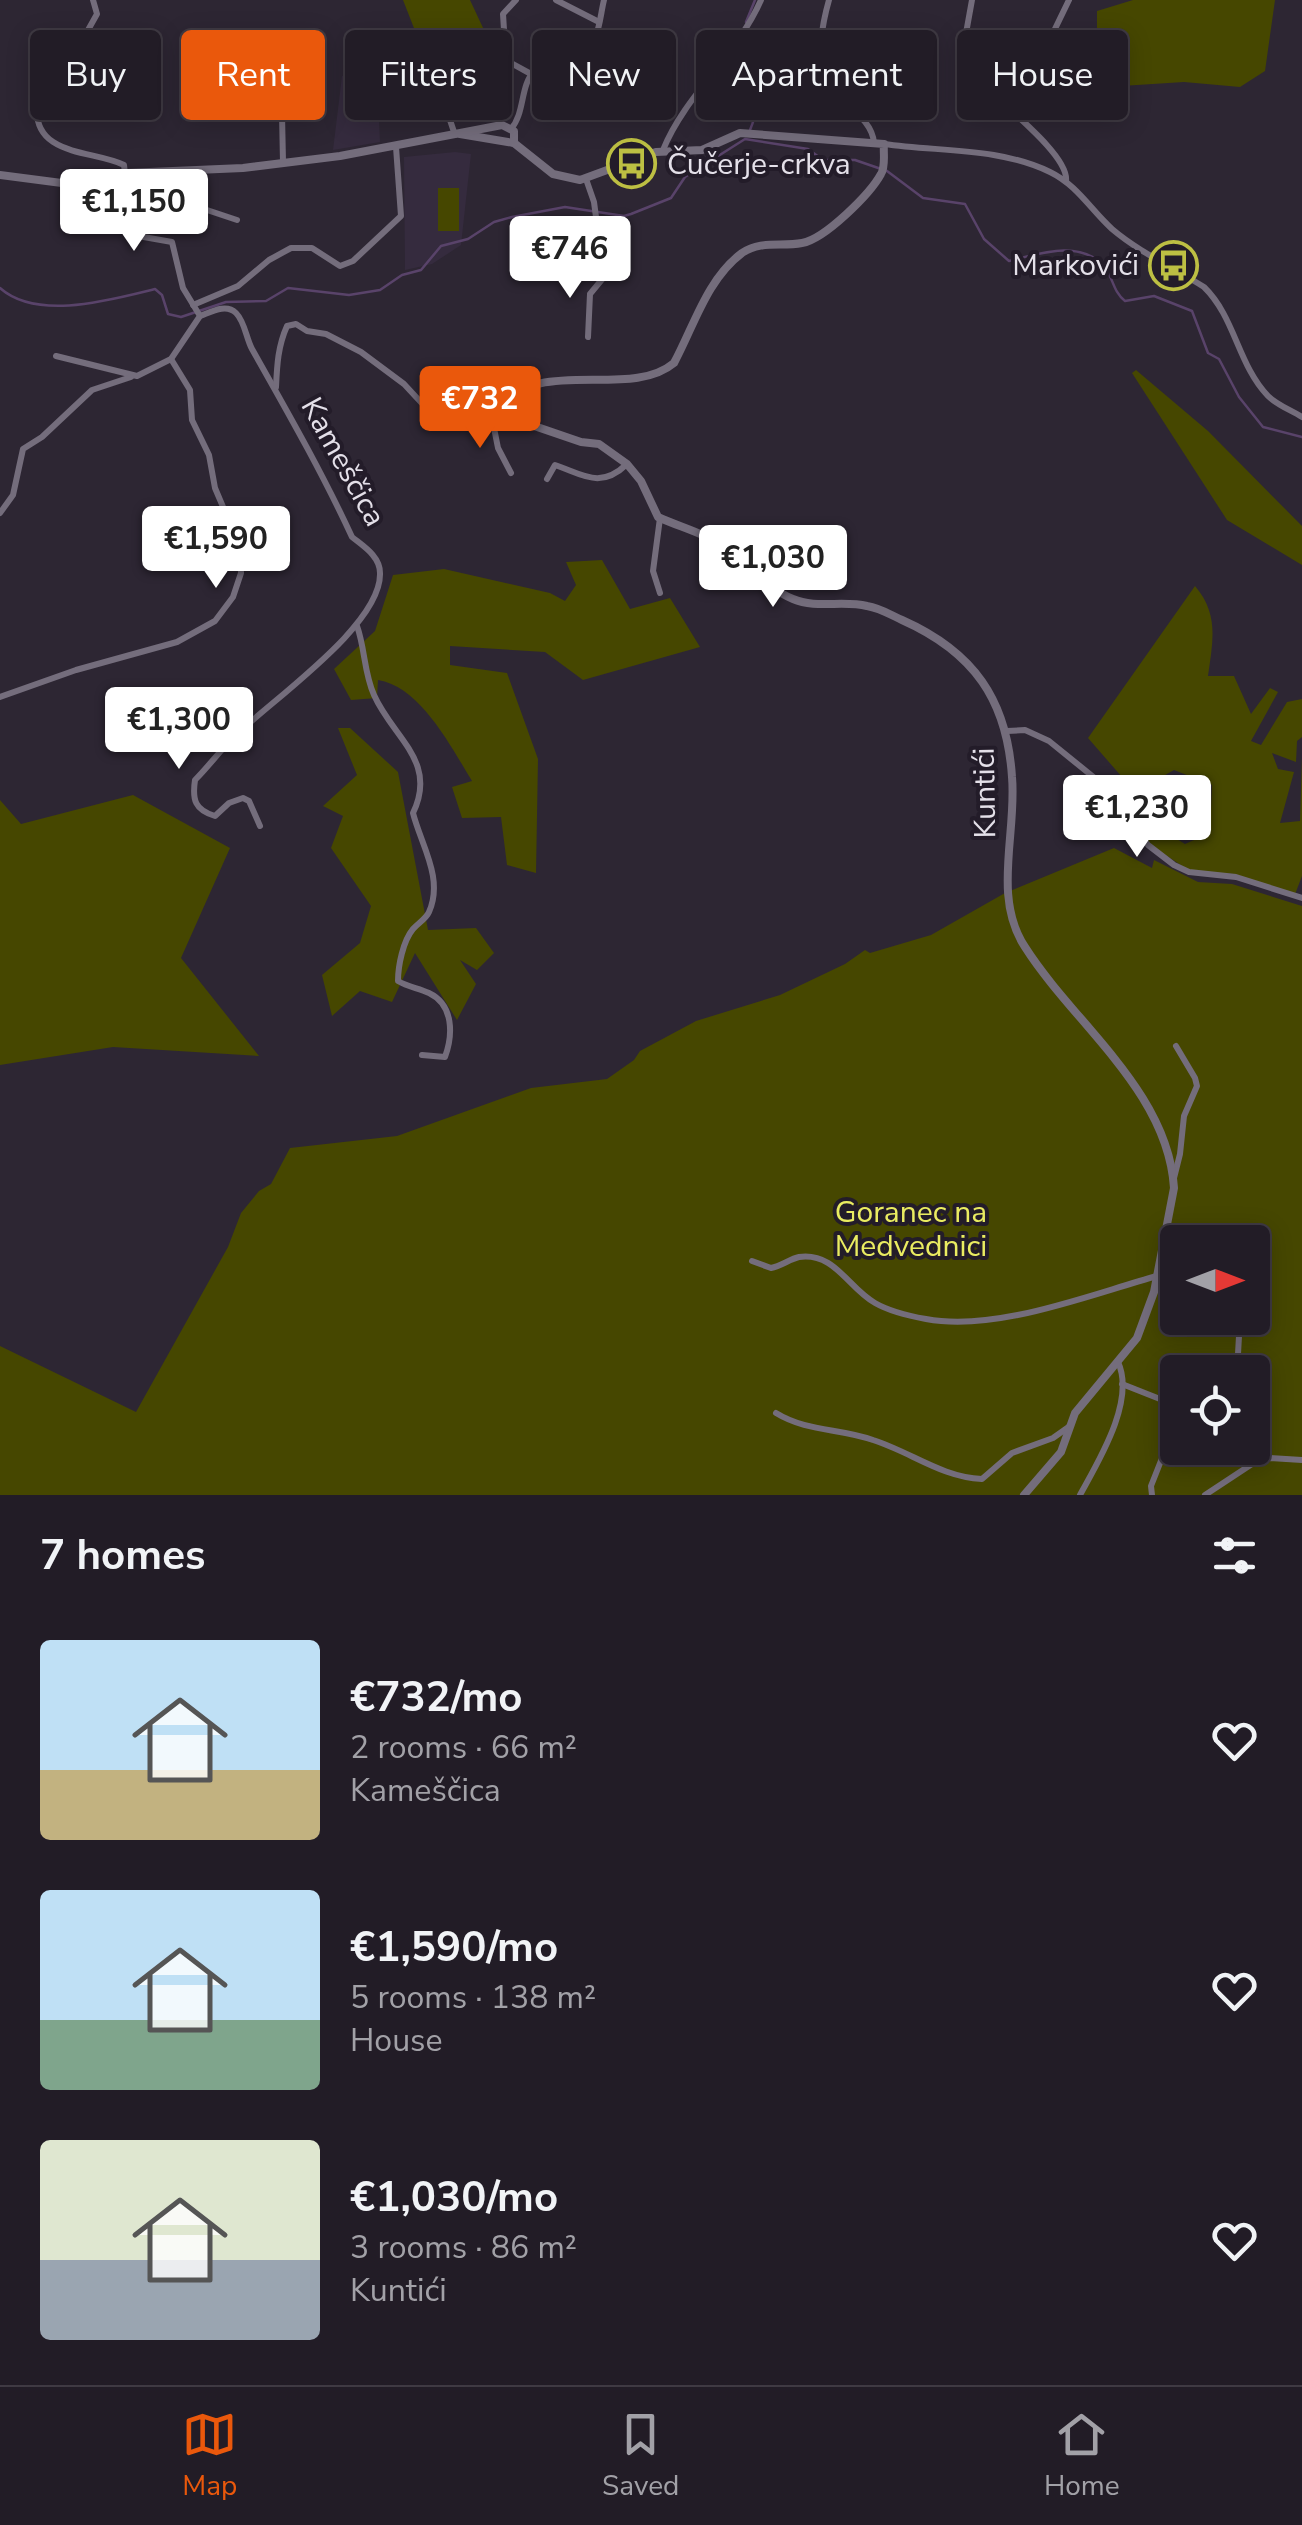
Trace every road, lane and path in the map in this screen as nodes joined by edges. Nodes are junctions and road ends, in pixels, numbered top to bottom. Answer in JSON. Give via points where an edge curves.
{"nodes":[{"id":1,"x":94,"y":0,"type":"edge"},
{"id":2,"x":516,"y":0,"type":"edge"},
{"id":3,"x":556,"y":0,"type":"edge"},
{"id":4,"x":604,"y":0,"type":"edge"},
{"id":5,"x":761,"y":0,"type":"edge"},
{"id":6,"x":829,"y":0,"type":"edge"},
{"id":7,"x":972,"y":0,"type":"edge"},
{"id":8,"x":1069,"y":0,"type":"edge"},
{"id":9,"x":599,"y":22,"type":"junction"},
{"id":10,"x":504,"y":30,"type":"edge"},
{"id":11,"x":1054,"y":30,"type":"edge"},
{"id":12,"x":512,"y":61,"type":"edge"},
{"id":13,"x":531,"y":74,"type":"junction"},
{"id":14,"x":282,"y":120,"type":"edge"},
{"id":15,"x":452,"y":120,"type":"edge"},
{"id":16,"x":512,"y":129,"type":"junction"},
{"id":17,"x":457,"y":134,"type":"junction"},
{"id":18,"x":514,"y":144,"type":"junction"},
{"id":19,"x":879,"y":144,"type":"junction"},
{"id":20,"x":396,"y":146,"type":"junction"},
{"id":21,"x":663,"y":150,"type":"junction"},
{"id":22,"x":284,"y":162,"type":"junction"},
{"id":23,"x":126,"y":173,"type":"junction"},
{"id":24,"x":0,"y":175,"type":"edge"},
{"id":25,"x":586,"y":179,"type":"junction"},
{"id":26,"x":1066,"y":181,"type":"junction"},
{"id":27,"x":66,"y":185,"type":"junction"},
{"id":28,"x":128,"y":194,"type":"junction"},
{"id":29,"x":237,"y":220,"type":"dead end"},
{"id":30,"x":197,"y":311,"type":"junction"},
{"id":31,"x":588,"y":338,"type":"dead end"},
{"id":32,"x":56,"y":356,"type":"dead end"},
{"id":33,"x":171,"y":359,"type":"junction"},
{"id":34,"x":137,"y":376,"type":"junction"},
{"id":35,"x":276,"y":388,"type":"junction"},
{"id":36,"x":496,"y":415,"type":"junction"},
{"id":37,"x":1302,"y":417,"type":"edge"},
{"id":38,"x":626,"y":464,"type":"junction"},
{"id":39,"x":511,"y":472,"type":"dead end"},
{"id":40,"x":547,"y":479,"type":"dead end"},
{"id":41,"x":0,"y":513,"type":"edge"},
{"id":42,"x":660,"y":518,"type":"junction"},
{"id":43,"x":660,"y":593,"type":"dead end"},
{"id":44,"x":357,"y":624,"type":"junction"},
{"id":45,"x":0,"y":697,"type":"edge"},
{"id":46,"x":1007,"y":731,"type":"junction"},
{"id":47,"x":260,"y":826,"type":"dead end"},
{"id":48,"x":1302,"y":898,"type":"edge"},
{"id":49,"x":1176,"y":1046,"type":"dead end"},
{"id":50,"x":422,"y":1054,"type":"dead end"},
{"id":51,"x":1174,"y":1178,"type":"junction"},
{"id":52,"x":752,"y":1262,"type":"dead end"},
{"id":53,"x":1157,"y":1276,"type":"junction"},
{"id":54,"x":1160,"y":1287,"type":"edge"},
{"id":55,"x":1154,"y":1292,"type":"junction"},
{"id":56,"x":1118,"y":1362,"type":"junction"},
{"id":57,"x":1122,"y":1384,"type":"junction"},
{"id":58,"x":776,"y":1413,"type":"dead end"},
{"id":59,"x":1070,"y":1426,"type":"junction"},
{"id":60,"x":1270,"y":1458,"type":"edge"},
{"id":61,"x":1302,"y":1460,"type":"edge"},
{"id":62,"x":1250,"y":1465,"type":"edge"},
{"id":63,"x":1024,"y":1495,"type":"edge"},
{"id":64,"x":1080,"y":1495,"type":"edge"},
{"id":65,"x":1152,"y":1495,"type":"edge"},
{"id":66,"x":1205,"y":1495,"type":"edge"}],
"edges":[{"from":1,"to":23,"type":"street","via":[[97,14],[78,48],[84,85],[47,96],[36,113],[58,146],[115,161]]},
{"from":2,"to":10,"type":"street","via":[[503,14]]},
{"from":3,"to":9,"type":"street"},
{"from":4,"to":9,"type":"street"},
{"from":5,"to":21,"type":"street","via":[[748,30]]},
{"from":6,"to":19,"type":"street","via":[[825,80]]},
{"from":7,"to":26,"type":"street","via":[[961,61],[1043,142]]},
{"from":8,"to":11,"type":"street"},
{"from":9,"to":13,"type":"street","via":[[584,52],[544,63]]},
{"from":12,"to":13,"type":"street"},
{"from":13,"to":16,"type":"street"},
{"from":14,"to":22,"type":"street"},
{"from":15,"to":17,"type":"street"},
{"from":16,"to":17,"type":"street"},
{"from":16,"to":18,"type":"street"},
{"from":17,"to":18,"type":"street"},
{"from":17,"to":20,"type":"street"},
{"from":18,"to":25,"type":"street","via":[[553,174]]},
{"from":19,"to":21,"type":"street","via":[[743,132],[702,150]]},
{"from":19,"to":26,"type":"street","via":[[992,153]]},
{"from":19,"to":36,"type":"street","via":[[883,169],[832,228],[804,243],[758,246],[737,258],[715,282],[665,371],[528,388]]},
{"from":20,"to":22,"type":"street"},
{"from":20,"to":30,"type":"street","via":[[401,216],[353,261],[340,266],[312,248],[292,248]]},
{"from":21,"to":25,"type":"street"},
{"from":22,"to":23,"type":"street"},
{"from":23,"to":27,"type":"street"},
{"from":23,"to":28,"type":"street"},
{"from":24,"to":27,"type":"street"},
{"from":25,"to":31,"type":"street","via":[[604,277],[590,294]]},
{"from":26,"to":37,"type":"street","via":[[1124,238],[1204,287],[1222,306],[1264,391]]},
{"from":27,"to":28,"type":"street"},
{"from":28,"to":29,"type":"street","via":[[188,202]]},
{"from":28,"to":30,"type":"street","via":[[132,232],[172,242],[183,288]]},
{"from":30,"to":33,"type":"street"},
{"from":30,"to":35,"type":"street","name":"Kameščica","via":[[235,312]]},
{"from":32,"to":34,"type":"street"},
{"from":33,"to":34,"type":"street"},
{"from":33,"to":45,"type":"street","via":[[190,390],[192,420],[240,547],[234,597],[215,621],[177,642]]},
{"from":34,"to":41,"type":"street","via":[[92,390],[23,449],[14,495]]},
{"from":35,"to":36,"type":"street","name":"Kameščica","via":[[276,357],[287,326],[296,324],[380,364],[441,418],[453,423]]},
{"from":35,"to":44,"type":"street","name":"Kameščica","via":[[352,537],[373,554],[380,571]]},
{"from":36,"to":38,"type":"street","via":[[599,444]]},
{"from":36,"to":39,"type":"street","via":[[498,448]]},
{"from":38,"to":40,"type":"street","via":[[593,478],[555,465]]},
{"from":38,"to":42,"type":"street"},
{"from":42,"to":43,"type":"street","via":[[654,570]]},
{"from":42,"to":46,"type":"street","name":"Kuntići","via":[[712,539],[791,599],[866,605],[922,629],[968,663]]},
{"from":44,"to":47,"type":"street","name":"Kameščica","via":[[195,780],[199,809],[216,816],[243,798]]},
{"from":44,"to":50,"type":"street","via":[[372,692],[397,727],[423,787],[413,814],[432,866],[432,898],[428,915],[407,941],[398,981],[434,996],[449,1018],[452,1040],[445,1058]]},
{"from":46,"to":48,"type":"street","via":[[1025,730],[1048,741],[1107,788],[1148,845],[1174,865]]},
{"from":46,"to":51,"type":"street","name":"Kuntići","via":[[1014,818],[1007,878],[1014,924],[1041,970],[1140,1093]]},
{"from":49,"to":51,"type":"street","name":"Kuntići","via":[[1197,1086],[1184,1116]]},
{"from":51,"to":53,"type":"street","name":"Kuntići"},
{"from":52,"to":53,"type":"street","via":[[771,1268],[798,1257],[824,1260],[877,1304],[950,1322],[1033,1310]]},
{"from":53,"to":55,"type":"street","name":"Kuntići"},
{"from":54,"to":55,"type":"street"},
{"from":55,"to":56,"type":"street","name":"Kuntići","via":[[1137,1338]]},
{"from":56,"to":57,"type":"street"},
{"from":56,"to":59,"type":"street","name":"Kuntići"},
{"from":57,"to":64,"type":"street","via":[[1110,1442]]},
{"from":57,"to":65,"type":"street","via":[[1168,1407],[1166,1448]]},
{"from":58,"to":59,"type":"street","via":[[808,1428],[880,1442],[943,1472],[982,1479],[1012,1453]]},
{"from":59,"to":63,"type":"street","name":"Kuntići","via":[[1061,1452]]},
{"from":60,"to":61,"type":"street"},
{"from":62,"to":66,"type":"street"}]}
